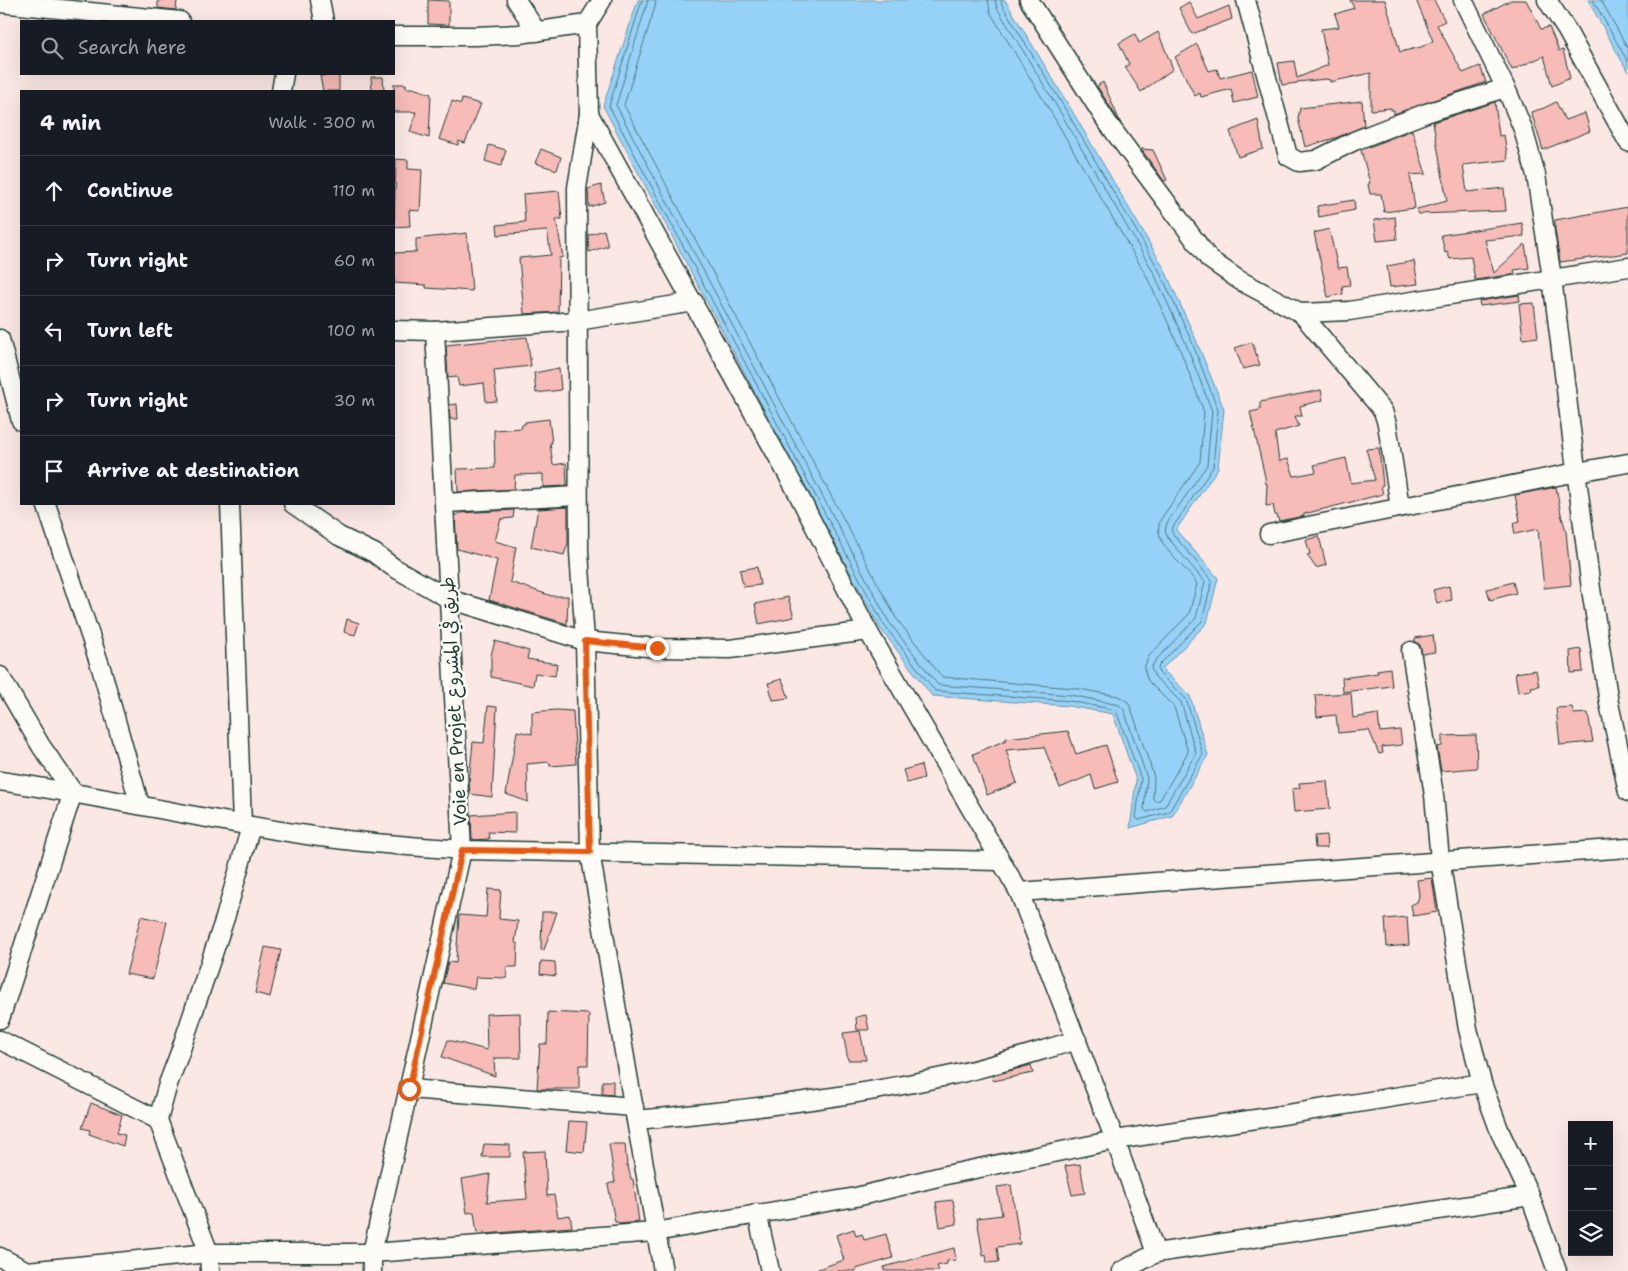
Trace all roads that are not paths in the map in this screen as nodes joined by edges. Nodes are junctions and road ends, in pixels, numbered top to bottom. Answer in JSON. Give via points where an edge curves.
{"nodes":[{"id":1,"x":320,"y":0,"type":"edge"},
{"id":2,"x":516,"y":0,"type":"edge"},
{"id":3,"x":602,"y":0,"type":"edge"},
{"id":4,"x":1029,"y":0,"type":"edge"},
{"id":5,"x":1246,"y":0,"type":"edge"},
{"id":6,"x":1463,"y":0,"type":"edge"},
{"id":7,"x":1547,"y":0,"type":"edge"},
{"id":8,"x":0,"y":3,"type":"edge"},
{"id":9,"x":170,"y":20,"type":"edge"},
{"id":10,"x":324,"y":20,"type":"edge"},
{"id":11,"x":587,"y":24,"type":"junction"},
{"id":12,"x":537,"y":32,"type":"junction"},
{"id":13,"x":395,"y":36,"type":"edge"},
{"id":14,"x":284,"y":75,"type":"edge"},
{"id":15,"x":1505,"y":88,"type":"junction"},
{"id":16,"x":281,"y":90,"type":"edge"},
{"id":17,"x":589,"y":114,"type":"junction"},
{"id":18,"x":1628,"y":142,"type":"edge"},
{"id":19,"x":1628,"y":267,"type":"edge"},
{"id":20,"x":1552,"y":278,"type":"junction"},
{"id":21,"x":694,"y":302,"type":"junction"},
{"id":22,"x":1301,"y":313,"type":"junction"},
{"id":23,"x":578,"y":321,"type":"junction"},
{"id":24,"x":395,"y":330,"type":"edge"},
{"id":25,"x":435,"y":331,"type":"junction"},
{"id":26,"x":0,"y":339,"type":"edge"},
{"id":27,"x":20,"y":416,"type":"edge"},
{"id":28,"x":1628,"y":463,"type":"edge"},
{"id":29,"x":1577,"y":472,"type":"junction"},
{"id":30,"x":578,"y":496,"type":"junction"},
{"id":31,"x":444,"y":503,"type":"junction"},
{"id":32,"x":46,"y":505,"type":"edge"},
{"id":33,"x":230,"y":505,"type":"edge"},
{"id":34,"x":294,"y":505,"type":"edge"},
{"id":35,"x":1400,"y":507,"type":"junction"},
{"id":36,"x":1269,"y":534,"type":"dead end"},
{"id":37,"x":449,"y":599,"type":"junction"},
{"id":38,"x":868,"y":631,"type":"junction"},
{"id":39,"x":585,"y":641,"type":"junction"},
{"id":40,"x":1411,"y":651,"type":"dead end"},
{"id":41,"x":0,"y":676,"type":"edge"},
{"id":42,"x":0,"y":781,"type":"edge"},
{"id":43,"x":73,"y":792,"type":"junction"},
{"id":44,"x":1628,"y":792,"type":"edge"},
{"id":45,"x":140,"y":805,"type":"junction"},
{"id":46,"x":247,"y":825,"type":"junction"},
{"id":47,"x":1628,"y":848,"type":"edge"},
{"id":48,"x":462,"y":850,"type":"junction"},
{"id":49,"x":590,"y":852,"type":"junction"},
{"id":50,"x":1440,"y":860,"type":"junction"},
{"id":51,"x":1000,"y":861,"type":"junction"},
{"id":52,"x":1019,"y":892,"type":"junction"},
{"id":53,"x":0,"y":1019,"type":"edge"},
{"id":54,"x":0,"y":1040,"type":"edge"},
{"id":55,"x":1076,"y":1040,"type":"junction"},
{"id":56,"x":1482,"y":1083,"type":"junction"},
{"id":57,"x":409,"y":1089,"type":"junction"},
{"id":58,"x":635,"y":1114,"type":"junction"},
{"id":59,"x":158,"y":1120,"type":"junction"},
{"id":60,"x":1115,"y":1140,"type":"junction"},
{"id":61,"x":1530,"y":1196,"type":"junction"},
{"id":62,"x":757,"y":1213,"type":"junction"},
{"id":63,"x":656,"y":1232,"type":"junction"},
{"id":64,"x":209,"y":1253,"type":"junction"},
{"id":65,"x":372,"y":1253,"type":"junction"},
{"id":66,"x":1156,"y":1253,"type":"junction"},
{"id":67,"x":0,"y":1257,"type":"edge"},
{"id":68,"x":27,"y":1271,"type":"edge"},
{"id":69,"x":210,"y":1271,"type":"edge"},
{"id":70,"x":372,"y":1271,"type":"edge"},
{"id":71,"x":663,"y":1271,"type":"edge"},
{"id":72,"x":770,"y":1271,"type":"edge"},
{"id":73,"x":1122,"y":1271,"type":"edge"},
{"id":74,"x":1557,"y":1271,"type":"edge"}],
"edges":[{"from":1,"to":10,"type":"street"},
{"from":2,"to":12,"type":"street"},
{"from":3,"to":11,"type":"street"},
{"from":4,"to":22,"type":"street","via":[[1107,122],[1209,259],[1239,280]]},
{"from":5,"to":15,"type":"street","via":[[1288,156],[1299,162],[1316,160],[1354,141],[1426,113]]},
{"from":6,"to":15,"type":"street"},
{"from":7,"to":18,"type":"street"},
{"from":8,"to":9,"type":"street"},
{"from":11,"to":12,"type":"street"},
{"from":11,"to":17,"type":"street"},
{"from":12,"to":13,"type":"street"},
{"from":14,"to":16,"type":"street"},
{"from":15,"to":20,"type":"street","via":[[1523,128],[1536,176]]},
{"from":17,"to":21,"type":"street"},
{"from":17,"to":23,"type":"street","via":[[577,188]]},
{"from":19,"to":20,"type":"street"},
{"from":20,"to":22,"type":"street","via":[[1349,312]]},
{"from":20,"to":29,"type":"street"},
{"from":21,"to":23,"type":"street"},
{"from":21,"to":38,"type":"street"},
{"from":22,"to":35,"type":"street","via":[[1383,412]]},
{"from":23,"to":25,"type":"street"},
{"from":23,"to":30,"type":"street"},
{"from":24,"to":25,"type":"street"},
{"from":25,"to":31,"type":"street","name":"Voie en Projet طريق في المشروع"},
{"from":26,"to":27,"type":"street"},
{"from":28,"to":29,"type":"street"},
{"from":29,"to":35,"type":"street"},
{"from":29,"to":44,"type":"street","via":[[1609,703]]},
{"from":30,"to":31,"type":"street"},
{"from":30,"to":39,"type":"street","via":[[578,552]]},
{"from":31,"to":37,"type":"street","name":"Voie en Projet طريق في المشروع"},
{"from":32,"to":45,"type":"street","via":[[101,668]]},
{"from":33,"to":46,"type":"street"},
{"from":34,"to":37,"type":"street","via":[[339,536],[374,553],[393,568]]},
{"from":35,"to":36,"type":"street"},
{"from":37,"to":39,"type":"street"},
{"from":37,"to":48,"type":"street","name":"Voie en Projet طريق في المشروع"},
{"from":38,"to":39,"type":"street","via":[[730,649],[657,648]]},
{"from":38,"to":51,"type":"street"},
{"from":39,"to":49,"type":"street"},
{"from":40,"to":50,"type":"street","via":[[1434,794]]},
{"from":41,"to":43,"type":"street","via":[[41,746]]},
{"from":42,"to":43,"type":"street"},
{"from":43,"to":45,"type":"street"},
{"from":43,"to":53,"type":"street"},
{"from":45,"to":46,"type":"street"},
{"from":46,"to":48,"type":"street","via":[[360,842]]},
{"from":46,"to":59,"type":"street","via":[[225,918]]},
{"from":47,"to":50,"type":"street"},
{"from":48,"to":49,"type":"street"},
{"from":48,"to":57,"type":"street","name":"Voie en Projet طريق في المشروع"},
{"from":49,"to":51,"type":"street"},
{"from":49,"to":58,"type":"street"},
{"from":50,"to":52,"type":"street"},
{"from":50,"to":56,"type":"street","via":[[1468,1029]]},
{"from":51,"to":52,"type":"street"},
{"from":52,"to":55,"type":"street"},
{"from":54,"to":59,"type":"street"},
{"from":55,"to":58,"type":"street","via":[[954,1075],[866,1092],[733,1111]]},
{"from":55,"to":60,"type":"street"},
{"from":56,"to":60,"type":"street"},
{"from":56,"to":61,"type":"street","via":[[1500,1132]]},
{"from":57,"to":58,"type":"street"},
{"from":57,"to":65,"type":"street","name":"Voie en Projet طريق في المشروع"},
{"from":58,"to":63,"type":"street"},
{"from":59,"to":64,"type":"street"},
{"from":60,"to":62,"type":"street","via":[[856,1197]]},
{"from":60,"to":66,"type":"street"},
{"from":61,"to":66,"type":"street"},
{"from":61,"to":74,"type":"street"},
{"from":62,"to":63,"type":"street"},
{"from":62,"to":72,"type":"street"},
{"from":63,"to":65,"type":"street"},
{"from":63,"to":71,"type":"street"},
{"from":64,"to":65,"type":"street"},
{"from":64,"to":68,"type":"street"},
{"from":64,"to":69,"type":"street"},
{"from":65,"to":70,"type":"street","name":"Voie en Projet طريق في المشروع"},
{"from":66,"to":73,"type":"street"},
{"from":67,"to":68,"type":"street"}]}
